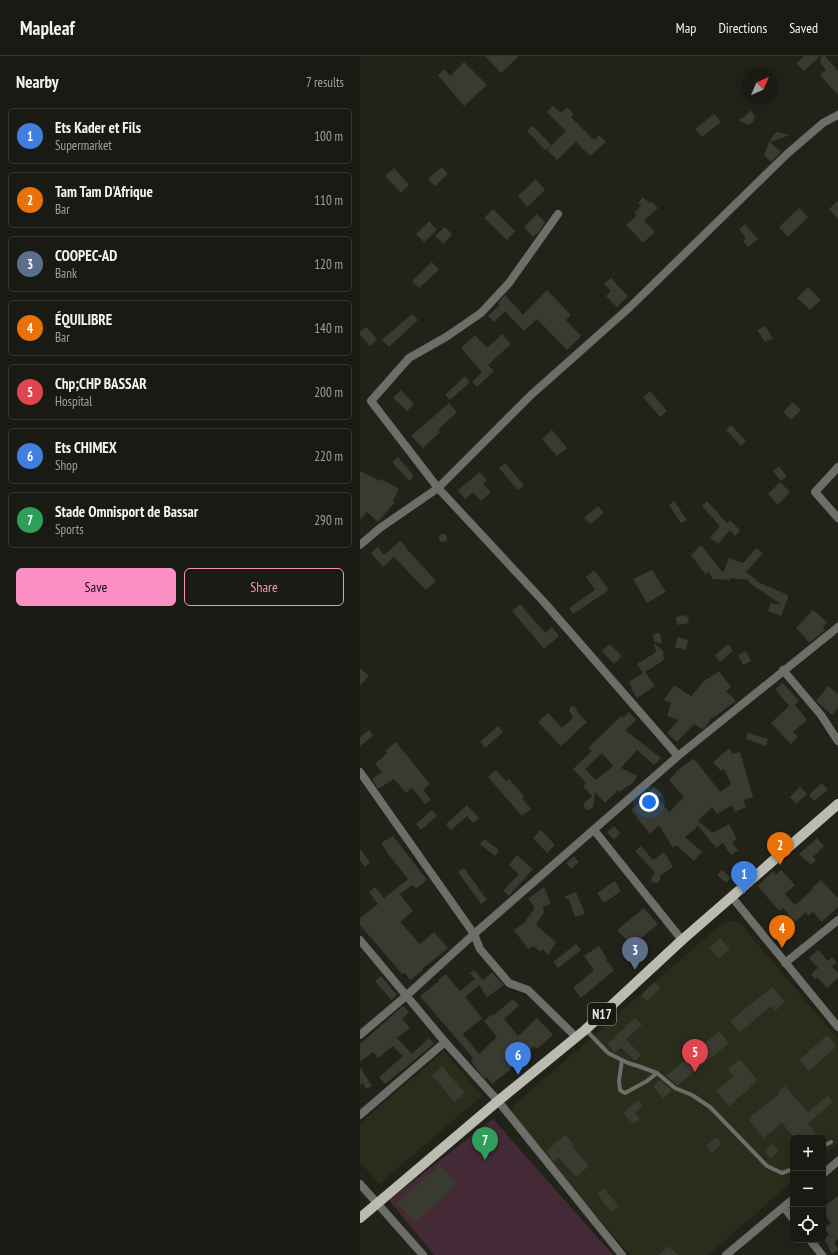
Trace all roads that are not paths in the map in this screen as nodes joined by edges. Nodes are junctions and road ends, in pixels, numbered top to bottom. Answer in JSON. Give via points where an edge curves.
{"nodes":[{"id":1,"x":838,"y":116,"type":"edge"},
{"id":2,"x":558,"y":214,"type":"dead end"},
{"id":3,"x":838,"y":467,"type":"edge"},
{"id":4,"x":438,"y":488,"type":"junction"},
{"id":5,"x":838,"y":518,"type":"edge"},
{"id":6,"x":360,"y":545,"type":"edge"},
{"id":7,"x":838,"y":627,"type":"edge"},
{"id":8,"x":783,"y":670,"type":"junction"},
{"id":9,"x":838,"y":740,"type":"edge"},
{"id":10,"x":678,"y":756,"type":"junction"},
{"id":11,"x":360,"y":772,"type":"edge"},
{"id":12,"x":838,"y":804,"type":"edge"},
{"id":13,"x":594,"y":830,"type":"junction"},
{"id":14,"x":731,"y":896,"type":"junction"},
{"id":15,"x":838,"y":920,"type":"edge"},
{"id":16,"x":474,"y":934,"type":"junction"},
{"id":17,"x":360,"y":940,"type":"edge"},
{"id":18,"x":682,"y":940,"type":"junction"},
{"id":19,"x":785,"y":963,"type":"junction"},
{"id":20,"x":406,"y":996,"type":"junction"},
{"id":21,"x":838,"y":1027,"type":"edge"},
{"id":22,"x":585,"y":1030,"type":"junction"},
{"id":23,"x":360,"y":1035,"type":"edge"},
{"id":24,"x":576,"y":1038,"type":"junction"},
{"id":25,"x":444,"y":1042,"type":"junction"},
{"id":26,"x":622,"y":1060,"type":"junction"},
{"id":27,"x":657,"y":1073,"type":"junction"},
{"id":28,"x":498,"y":1101,"type":"junction"},
{"id":29,"x":360,"y":1115,"type":"edge"},
{"id":30,"x":831,"y":1142,"type":"dead end"},
{"id":31,"x":826,"y":1144,"type":"edge"},
{"id":32,"x":838,"y":1161,"type":"edge"},
{"id":33,"x":790,"y":1170,"type":"edge"},
{"id":34,"x":826,"y":1171,"type":"edge"},
{"id":35,"x":360,"y":1184,"type":"edge"},
{"id":36,"x":790,"y":1202,"type":"edge"},
{"id":37,"x":376,"y":1204,"type":"junction"},
{"id":38,"x":784,"y":1207,"type":"junction"},
{"id":39,"x":790,"y":1215,"type":"edge"},
{"id":40,"x":360,"y":1218,"type":"edge"},
{"id":41,"x":812,"y":1243,"type":"edge"},
{"id":42,"x":423,"y":1255,"type":"edge"},
{"id":43,"x":622,"y":1255,"type":"edge"},
{"id":44,"x":726,"y":1255,"type":"edge"},
{"id":45,"x":822,"y":1255,"type":"edge"}],
"edges":[{"from":1,"to":4,"type":"street","via":[[823,124],[787,154],[630,307],[531,395]]},
{"from":2,"to":4,"type":"street","via":[[509,283],[481,313],[409,358],[371,401]]},
{"from":3,"to":5,"type":"street","via":[[815,492]]},
{"from":4,"to":6,"type":"street"},
{"from":4,"to":10,"type":"street","via":[[543,601]]},
{"from":7,"to":8,"type":"street"},
{"from":8,"to":9,"type":"street"},
{"from":8,"to":10,"type":"street"},
{"from":10,"to":13,"type":"street"},
{"from":11,"to":16,"type":"street"},
{"from":12,"to":14,"type":"main road","number":"N17"},
{"from":13,"to":16,"type":"street"},
{"from":13,"to":18,"type":"street"},
{"from":14,"to":18,"type":"main road","number":"N17"},
{"from":14,"to":19,"type":"street"},
{"from":15,"to":19,"type":"street"},
{"from":16,"to":20,"type":"street"},
{"from":16,"to":24,"type":"street","via":[[480,949],[509,983],[528,990]]},
{"from":17,"to":20,"type":"street"},
{"from":18,"to":22,"type":"main road","number":"N17"},
{"from":19,"to":21,"type":"street"},
{"from":20,"to":23,"type":"street"},
{"from":20,"to":25,"type":"street"},
{"from":22,"to":24,"type":"main road","number":"N17"},
{"from":22,"to":26,"type":"lane","via":[[608,1053]]},
{"from":24,"to":28,"type":"main road","number":"N17"},
{"from":25,"to":28,"type":"street"},
{"from":25,"to":29,"type":"street"},
{"from":26,"to":27,"type":"lane"},
{"from":26,"to":27,"type":"lane","via":[[619,1081],[620,1090],[625,1093]]},
{"from":27,"to":33,"type":"lane","via":[[675,1088],[710,1107],[767,1166],[782,1173]]},
{"from":28,"to":37,"type":"main road","number":"N17"},
{"from":28,"to":43,"type":"street"},
{"from":30,"to":31,"type":"lane"},
{"from":32,"to":34,"type":"street"},
{"from":35,"to":37,"type":"street"},
{"from":36,"to":38,"type":"street"},
{"from":37,"to":40,"type":"main road","number":"N17"},
{"from":37,"to":42,"type":"street"},
{"from":38,"to":39,"type":"street"},
{"from":38,"to":44,"type":"street"},
{"from":41,"to":45,"type":"street"}]}
